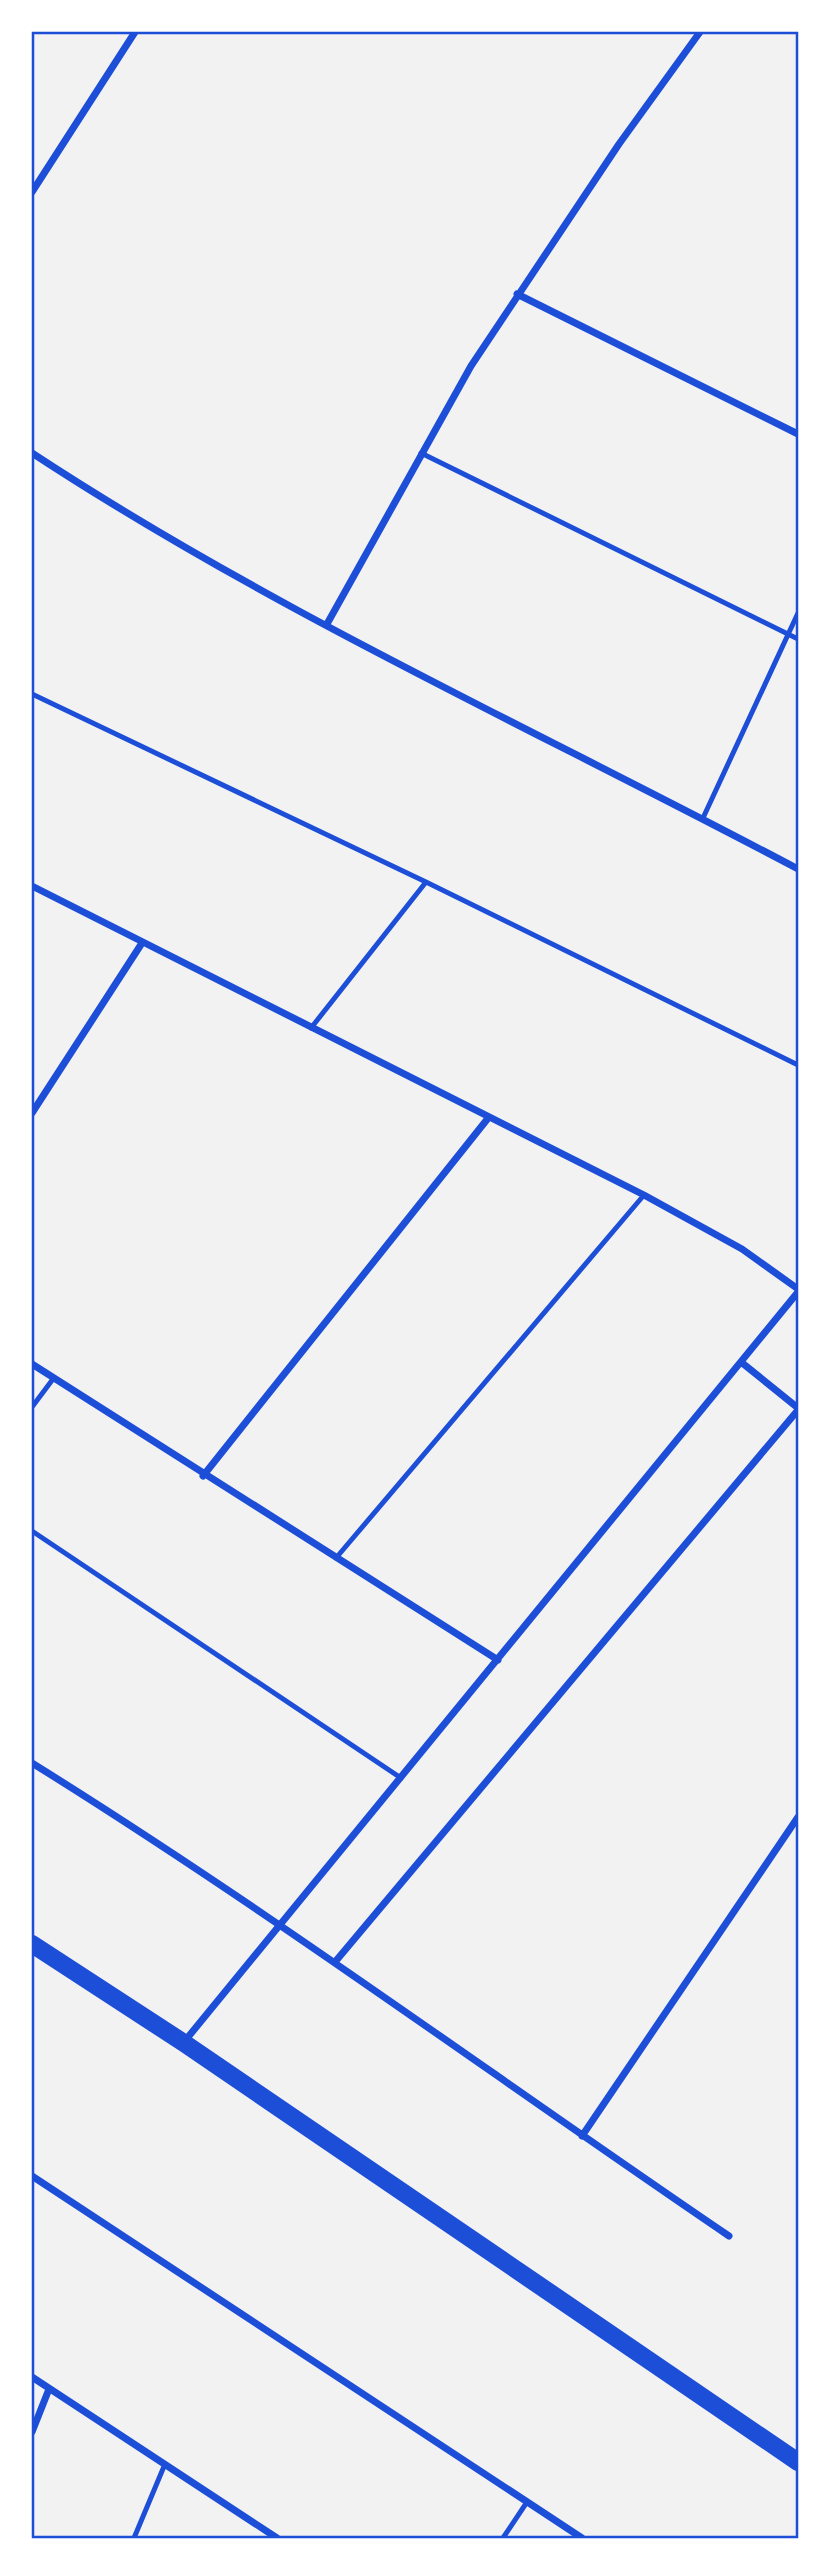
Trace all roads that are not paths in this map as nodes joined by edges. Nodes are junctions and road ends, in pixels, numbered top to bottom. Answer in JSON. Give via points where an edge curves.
{"nodes":[{"id":1,"x":135,"y":32,"type":"edge"},
{"id":2,"x":701,"y":32,"type":"edge"},
{"id":3,"x":32,"y":192,"type":"edge"},
{"id":4,"x":517,"y":294,"type":"junction"},
{"id":5,"x":799,"y":434,"type":"edge"},
{"id":6,"x":32,"y":453,"type":"edge"},
{"id":7,"x":421,"y":453,"type":"junction"},
{"id":8,"x":799,"y":613,"type":"edge"},
{"id":9,"x":327,"y":624,"type":"junction"},
{"id":10,"x":788,"y":634,"type":"junction"},
{"id":11,"x":799,"y":639,"type":"edge"},
{"id":12,"x":32,"y":694,"type":"edge"},
{"id":13,"x":703,"y":818,"type":"junction"},
{"id":14,"x":799,"y":869,"type":"edge"},
{"id":15,"x":426,"y":882,"type":"junction"},
{"id":16,"x":32,"y":887,"type":"edge"},
{"id":17,"x":142,"y":943,"type":"junction"},
{"id":18,"x":311,"y":1028,"type":"junction"},
{"id":19,"x":799,"y":1065,"type":"edge"},
{"id":20,"x":32,"y":1113,"type":"edge"},
{"id":21,"x":489,"y":1116,"type":"junction"},
{"id":22,"x":644,"y":1195,"type":"junction"},
{"id":23,"x":799,"y":1291,"type":"edge"},
{"id":24,"x":741,"y":1362,"type":"junction"},
{"id":25,"x":32,"y":1364,"type":"edge"},
{"id":26,"x":53,"y":1379,"type":"junction"},
{"id":27,"x":32,"y":1407,"type":"edge"},
{"id":28,"x":799,"y":1409,"type":"edge"},
{"id":29,"x":203,"y":1476,"type":"junction"},
{"id":30,"x":32,"y":1531,"type":"edge"},
{"id":31,"x":335,"y":1559,"type":"junction"},
{"id":32,"x":498,"y":1660,"type":"junction"},
{"id":33,"x":32,"y":1763,"type":"edge"},
{"id":34,"x":401,"y":1778,"type":"junction"},
{"id":35,"x":799,"y":1817,"type":"edge"},
{"id":36,"x":281,"y":1924,"type":"junction"},
{"id":37,"x":32,"y":1944,"type":"edge"},
{"id":38,"x":335,"y":1962,"type":"junction"},
{"id":39,"x":184,"y":2043,"type":"junction"},
{"id":40,"x":582,"y":2136,"type":"junction"},
{"id":41,"x":32,"y":2176,"type":"edge"},
{"id":42,"x":729,"y":2236,"type":"dead end"},
{"id":43,"x":32,"y":2378,"type":"edge"},
{"id":44,"x":49,"y":2389,"type":"junction"},
{"id":45,"x":32,"y":2432,"type":"edge"},
{"id":46,"x":799,"y":2462,"type":"edge"},
{"id":47,"x":165,"y":2464,"type":"junction"},
{"id":48,"x":527,"y":2502,"type":"junction"},
{"id":49,"x":134,"y":2539,"type":"edge"},
{"id":50,"x":277,"y":2539,"type":"edge"},
{"id":51,"x":503,"y":2539,"type":"edge"},
{"id":52,"x":582,"y":2539,"type":"edge"}],
"edges":[{"from":1,"to":3,"type":"street"},
{"from":2,"to":4,"type":"street"},
{"from":4,"to":5,"type":"street"},
{"from":4,"to":7,"type":"street"},
{"from":6,"to":9,"type":"street","via":[[95,494]]},
{"from":7,"to":9,"type":"street"},
{"from":7,"to":10,"type":"lane"},
{"from":8,"to":10,"type":"lane"},
{"from":9,"to":13,"type":"street"},
{"from":10,"to":11,"type":"lane"},
{"from":10,"to":13,"type":"lane"},
{"from":12,"to":15,"type":"lane"},
{"from":13,"to":14,"type":"street"},
{"from":15,"to":18,"type":"lane"},
{"from":15,"to":19,"type":"lane"},
{"from":16,"to":17,"type":"street"},
{"from":17,"to":18,"type":"street"},
{"from":17,"to":20,"type":"street"},
{"from":18,"to":21,"type":"street"},
{"from":21,"to":22,"type":"street"},
{"from":21,"to":29,"type":"street"},
{"from":22,"to":23,"type":"street","via":[[742,1248]]},
{"from":22,"to":31,"type":"lane"},
{"from":23,"to":24,"type":"street"},
{"from":24,"to":28,"type":"street"},
{"from":24,"to":32,"type":"street"},
{"from":25,"to":26,"type":"street"},
{"from":26,"to":27,"type":"lane"},
{"from":26,"to":29,"type":"street"},
{"from":28,"to":38,"type":"street"},
{"from":29,"to":31,"type":"street"},
{"from":30,"to":34,"type":"lane"},
{"from":31,"to":32,"type":"street"},
{"from":32,"to":34,"type":"street"},
{"from":33,"to":36,"type":"street"},
{"from":34,"to":36,"type":"street"},
{"from":35,"to":40,"type":"street"},
{"from":36,"to":38,"type":"street"},
{"from":36,"to":39,"type":"street"},
{"from":37,"to":39,"type":"main road"},
{"from":38,"to":40,"type":"street"},
{"from":39,"to":46,"type":"main road"},
{"from":40,"to":42,"type":"street"},
{"from":41,"to":48,"type":"street"},
{"from":43,"to":44,"type":"street"},
{"from":44,"to":45,"type":"street"},
{"from":44,"to":47,"type":"street"},
{"from":47,"to":49,"type":"lane"},
{"from":47,"to":50,"type":"street"},
{"from":48,"to":51,"type":"lane"},
{"from":48,"to":52,"type":"street"}]}
